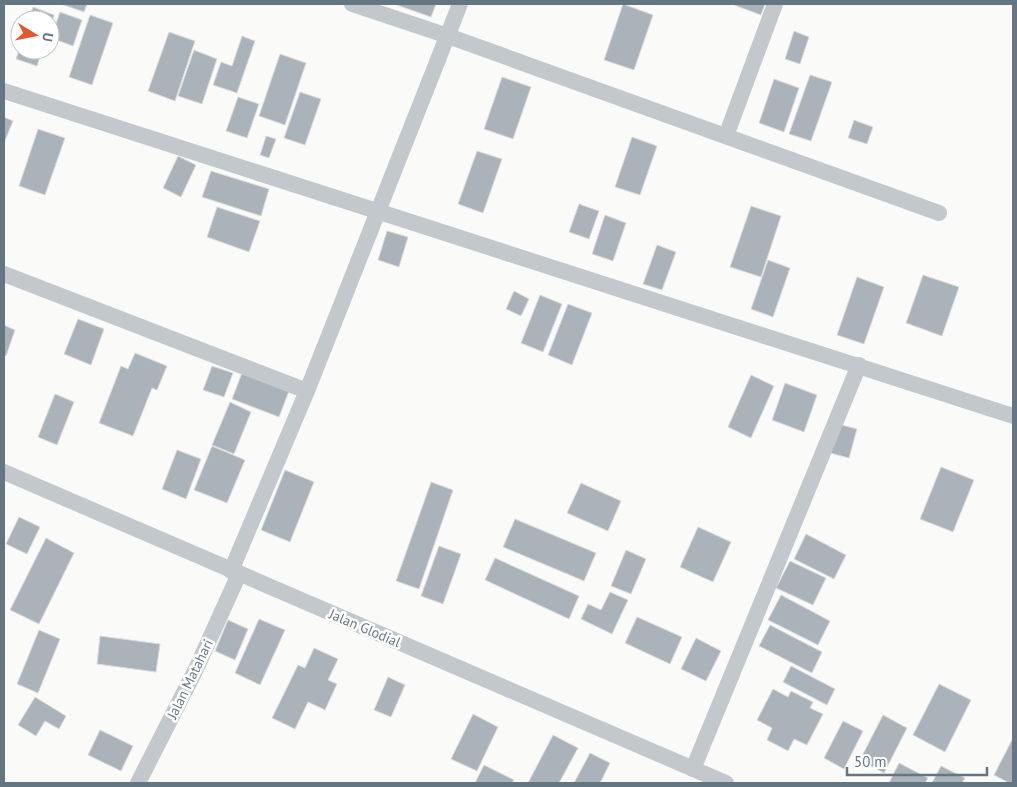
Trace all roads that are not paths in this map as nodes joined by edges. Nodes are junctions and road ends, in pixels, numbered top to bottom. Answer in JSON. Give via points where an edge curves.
{"nodes":[{"id":1,"x":352,"y":4,"type":"edge"},
{"id":2,"x":460,"y":4,"type":"edge"},
{"id":3,"x":775,"y":4,"type":"edge"},
{"id":4,"x":448,"y":36,"type":"junction"},
{"id":5,"x":4,"y":91,"type":"edge"},
{"id":6,"x":726,"y":136,"type":"junction"},
{"id":7,"x":378,"y":210,"type":"junction"},
{"id":8,"x":939,"y":213,"type":"dead end"},
{"id":9,"x":4,"y":274,"type":"edge"},
{"id":10,"x":859,"y":365,"type":"junction"},
{"id":11,"x":307,"y":391,"type":"junction"},
{"id":12,"x":1013,"y":416,"type":"edge"},
{"id":13,"x":4,"y":472,"type":"edge"},
{"id":14,"x":235,"y":572,"type":"junction"},
{"id":15,"x":693,"y":769,"type":"junction"},
{"id":16,"x":138,"y":783,"type":"edge"},
{"id":17,"x":726,"y":783,"type":"edge"}],
"edges":[{"from":1,"to":4,"type":"street"},
{"from":2,"to":4,"type":"street","name":"Jalan Matahari"},
{"from":3,"to":6,"type":"street"},
{"from":4,"to":6,"type":"street"},
{"from":4,"to":7,"type":"street","name":"Jalan Matahari"},
{"from":5,"to":7,"type":"street"},
{"from":6,"to":8,"type":"street"},
{"from":7,"to":10,"type":"street"},
{"from":7,"to":11,"type":"street","name":"Jalan Matahari"},
{"from":9,"to":11,"type":"street"},
{"from":10,"to":12,"type":"street"},
{"from":10,"to":15,"type":"street"},
{"from":11,"to":14,"type":"street","name":"Jalan Matahari"},
{"from":13,"to":14,"type":"street","name":"Jalan Glodial"},
{"from":14,"to":15,"type":"street","name":"Jalan Glodial"},
{"from":14,"to":16,"type":"street","name":"Jalan Matahari","via":[[196,669]]},
{"from":15,"to":17,"type":"street","name":"Jalan Glodial"}]}
